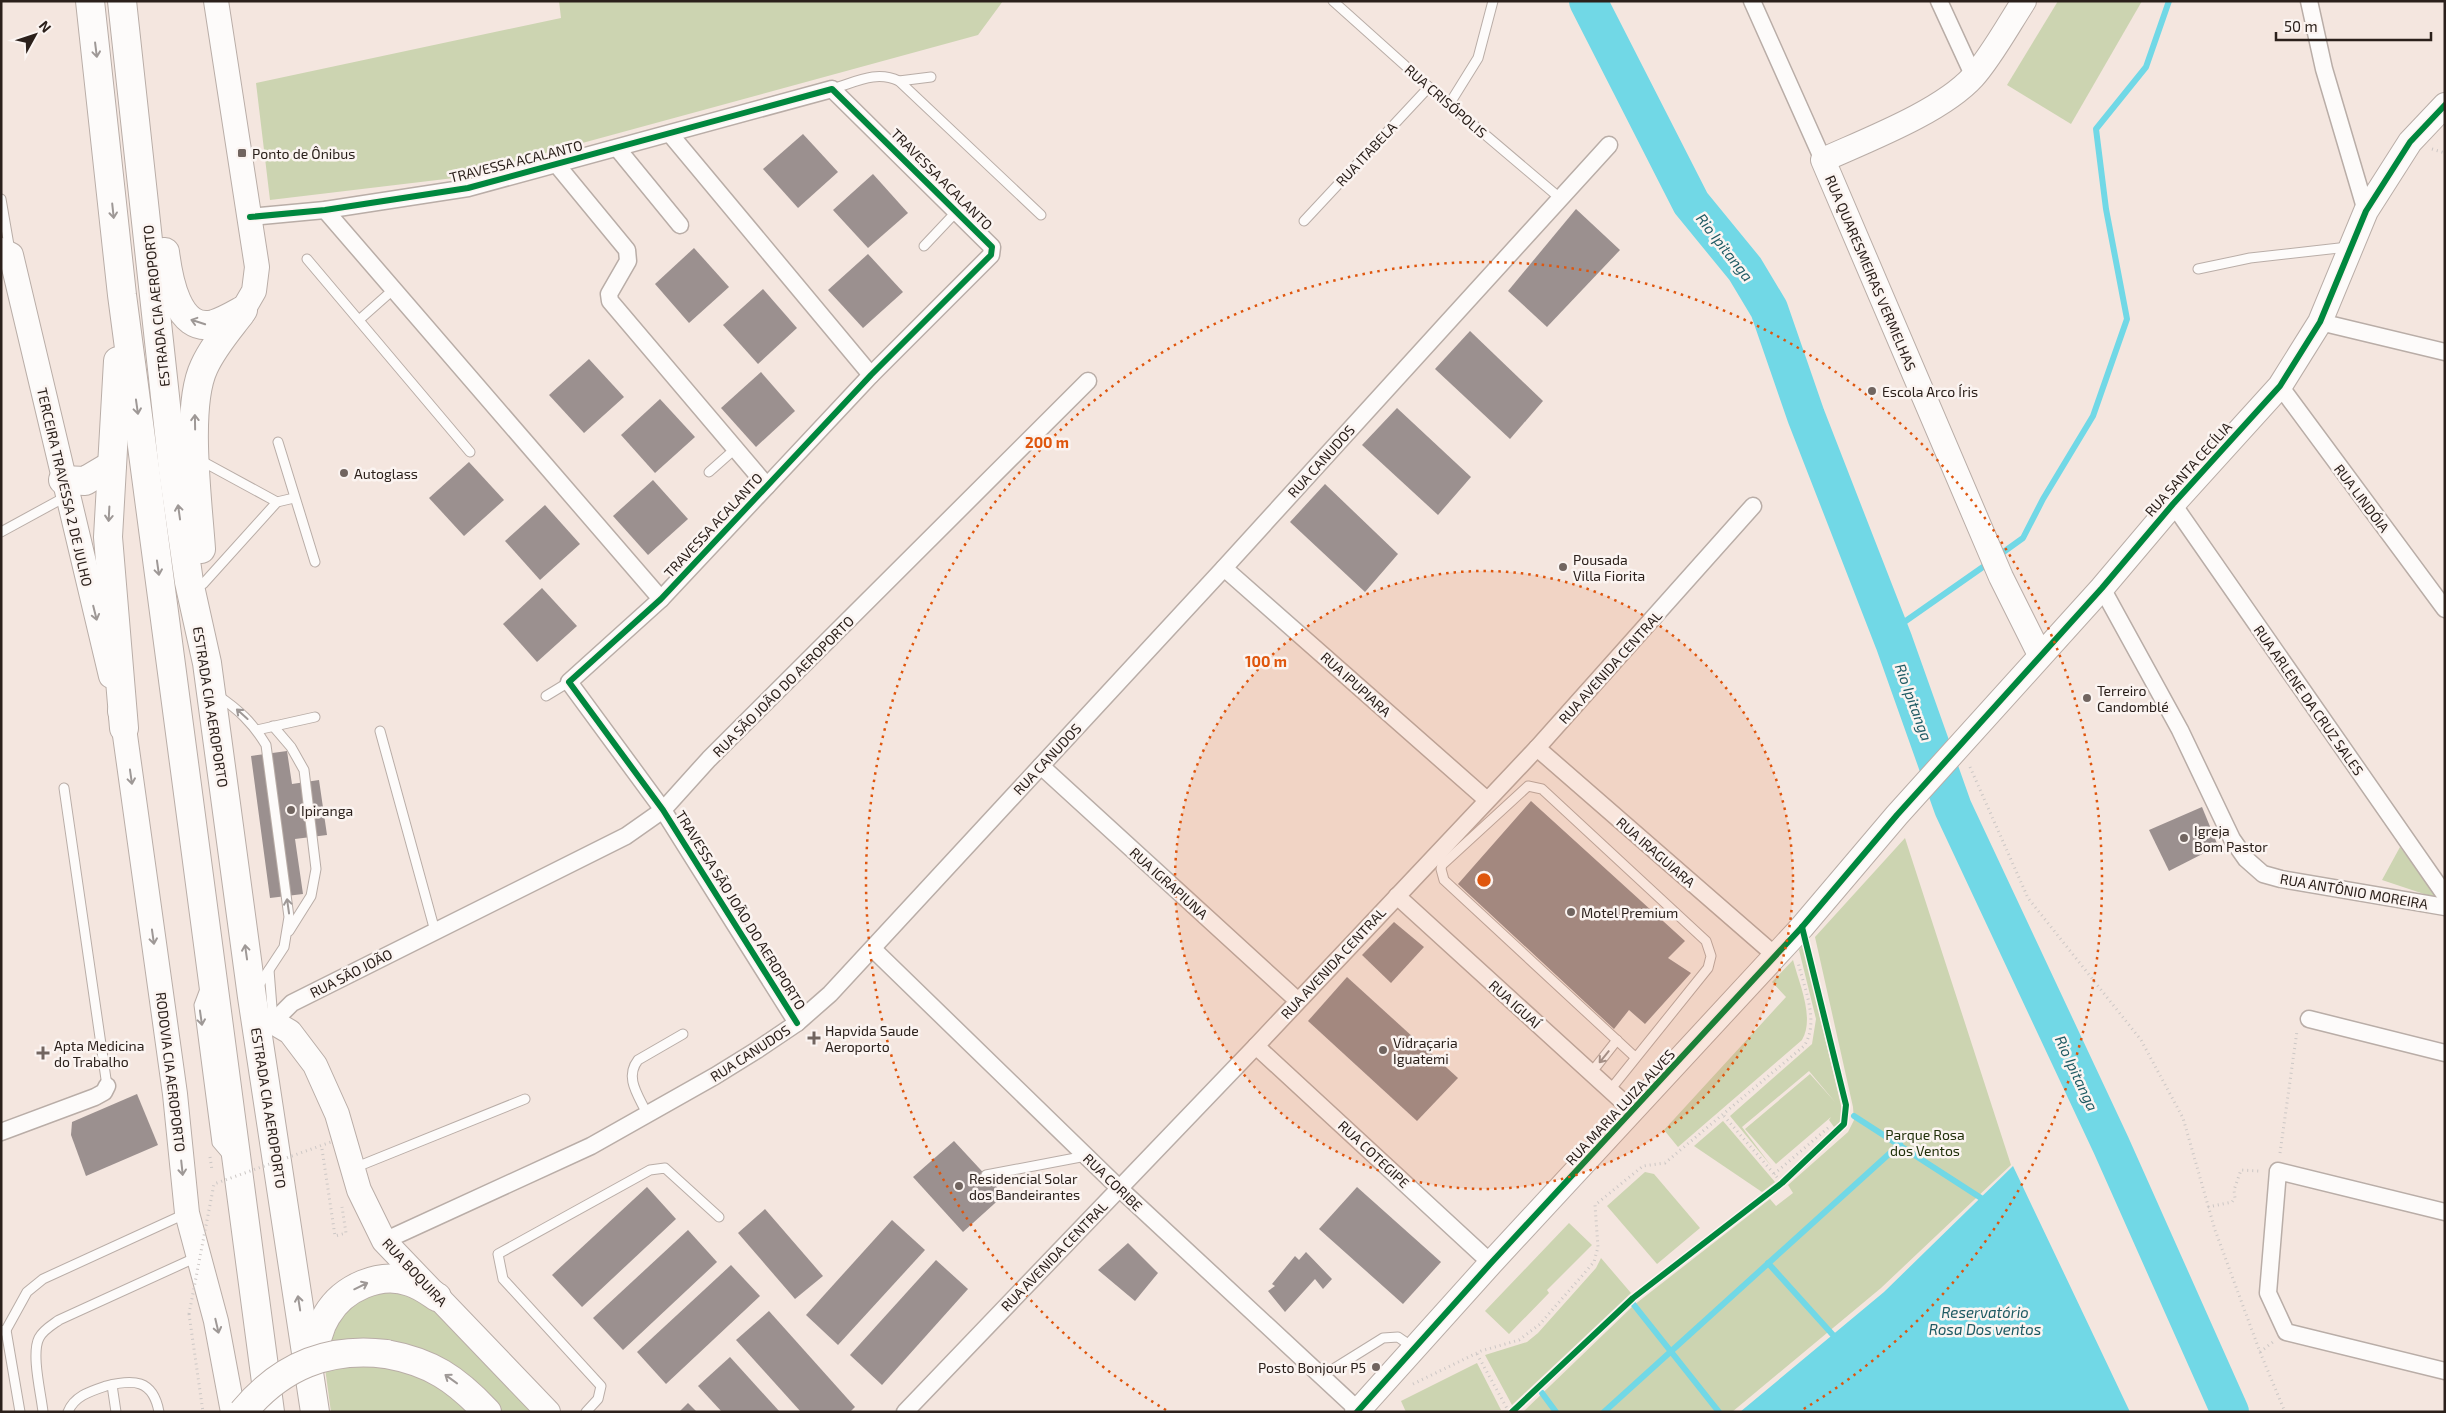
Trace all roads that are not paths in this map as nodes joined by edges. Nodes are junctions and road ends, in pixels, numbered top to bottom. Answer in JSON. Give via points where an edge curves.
{"nodes":[{"id":1,"x":90,"y":1,"type":"edge"},
{"id":2,"x":122,"y":1,"type":"edge"},
{"id":3,"x":132,"y":1,"type":"edge"},
{"id":4,"x":216,"y":1,"type":"edge"},
{"id":5,"x":1333,"y":1,"type":"edge"},
{"id":6,"x":1493,"y":1,"type":"edge"},
{"id":7,"x":1752,"y":1,"type":"edge"},
{"id":8,"x":1939,"y":1,"type":"edge"},
{"id":9,"x":2024,"y":1,"type":"edge"},
{"id":10,"x":2308,"y":1,"type":"edge"},
{"id":11,"x":931,"y":76,"type":"dead end"},
{"id":12,"x":1974,"y":77,"type":"junction"},
{"id":13,"x":899,"y":81,"type":"junction"},
{"id":14,"x":1429,"y":87,"type":"junction"},
{"id":15,"x":832,"y":89,"type":"junction"},
{"id":16,"x":1450,"y":103,"type":"junction"},
{"id":17,"x":2445,"y":105,"type":"edge"},
{"id":18,"x":670,"y":134,"type":"junction"},
{"id":19,"x":1609,"y":145,"type":"dead end"},
{"id":20,"x":617,"y":148,"type":"junction"},
{"id":21,"x":1823,"y":160,"type":"junction"},
{"id":22,"x":557,"y":165,"type":"junction"},
{"id":23,"x":1,"y":199,"type":"edge"},
{"id":24,"x":1561,"y":199,"type":"junction"},
{"id":25,"x":325,"y":210,"type":"junction"},
{"id":26,"x":957,"y":211,"type":"junction"},
{"id":27,"x":2366,"y":211,"type":"junction"},
{"id":28,"x":1041,"y":215,"type":"dead end"},
{"id":29,"x":250,"y":217,"type":"junction"},
{"id":30,"x":1304,"y":221,"type":"dead end"},
{"id":31,"x":680,"y":225,"type":"dead end"},
{"id":32,"x":924,"y":246,"type":"dead end"},
{"id":33,"x":2351,"y":247,"type":"junction"},
{"id":34,"x":6,"y":253,"type":"edge"},
{"id":35,"x":307,"y":259,"type":"dead end"},
{"id":36,"x":2198,"y":269,"type":"dead end"},
{"id":37,"x":394,"y":289,"type":"junction"},
{"id":38,"x":122,"y":295,"type":"junction"},
{"id":39,"x":243,"y":310,"type":"junction"},
{"id":40,"x":359,"y":320,"type":"junction"},
{"id":41,"x":2320,"y":322,"type":"junction"},
{"id":42,"x":2445,"y":352,"type":"edge"},
{"id":43,"x":871,"y":375,"type":"junction"},
{"id":44,"x":1088,"y":381,"type":"dead end"},
{"id":45,"x":2280,"y":386,"type":"junction"},
{"id":46,"x":278,"y":442,"type":"dead end"},
{"id":47,"x":735,"y":449,"type":"junction"},
{"id":48,"x":470,"y":452,"type":"dead end"},
{"id":49,"x":196,"y":457,"type":"junction"},
{"id":50,"x":112,"y":465,"type":"junction"},
{"id":51,"x":709,"y":472,"type":"dead end"},
{"id":52,"x":766,"y":486,"type":"junction"},
{"id":53,"x":65,"y":488,"type":"junction"},
{"id":54,"x":294,"y":498,"type":"junction"},
{"id":55,"x":277,"y":502,"type":"junction"},
{"id":56,"x":2173,"y":504,"type":"junction"},
{"id":57,"x":1754,"y":506,"type":"dead end"},
{"id":58,"x":1,"y":532,"type":"edge"},
{"id":59,"x":315,"y":562,"type":"dead end"},
{"id":60,"x":1224,"y":568,"type":"junction"},
{"id":61,"x":203,"y":584,"type":"junction"},
{"id":62,"x":2102,"y":588,"type":"junction"},
{"id":63,"x":662,"y":599,"type":"junction"},
{"id":64,"x":2445,"y":609,"type":"edge"},
{"id":65,"x":2040,"y":655,"type":"junction"},
{"id":66,"x":207,"y":663,"type":"junction"},
{"id":67,"x":569,"y":682,"type":"junction"},
{"id":68,"x":211,"y":692,"type":"junction"},
{"id":69,"x":546,"y":696,"type":"dead end"},
{"id":70,"x":315,"y":718,"type":"dead end"},
{"id":71,"x":273,"y":726,"type":"junction"},
{"id":72,"x":124,"y":728,"type":"junction"},
{"id":73,"x":257,"y":730,"type":"junction"},
{"id":74,"x":380,"y":731,"type":"dead end"},
{"id":75,"x":1536,"y":748,"type":"junction"},
{"id":76,"x":1041,"y":766,"type":"junction"},
{"id":77,"x":64,"y":788,"type":"dead end"},
{"id":78,"x":1487,"y":800,"type":"junction"},
{"id":79,"x":663,"y":810,"type":"junction"},
{"id":80,"x":1897,"y":815,"type":"joint"},
{"id":81,"x":2445,"y":895,"type":"edge"},
{"id":82,"x":1397,"y":896,"type":"junction"},
{"id":83,"x":2445,"y":907,"type":"edge"},
{"id":84,"x":435,"y":931,"type":"junction"},
{"id":85,"x":286,"y":936,"type":"junction"},
{"id":86,"x":872,"y":949,"type":"junction"},
{"id":87,"x":1786,"y":957,"type":"junction"},
{"id":88,"x":269,"y":970,"type":"junction"},
{"id":89,"x":1298,"y":1000,"type":"junction"},
{"id":90,"x":260,"y":1012,"type":"junction"},
{"id":91,"x":2310,"y":1019,"type":"road end"},
{"id":92,"x":797,"y":1023,"type":"junction"},
{"id":93,"x":683,"y":1034,"type":"dead end"},
{"id":94,"x":1617,"y":1040,"type":"junction"},
{"id":95,"x":1256,"y":1046,"type":"junction"},
{"id":96,"x":2445,"y":1053,"type":"edge"},
{"id":97,"x":1635,"y":1057,"type":"junction"},
{"id":98,"x":1591,"y":1073,"type":"junction"},
{"id":99,"x":107,"y":1086,"type":"joint"},
{"id":100,"x":1610,"y":1090,"type":"junction"},
{"id":101,"x":525,"y":1099,"type":"dead end"},
{"id":102,"x":1633,"y":1111,"type":"junction"},
{"id":103,"x":648,"y":1114,"type":"junction"},
{"id":104,"x":1,"y":1132,"type":"edge"},
{"id":105,"x":1086,"y":1156,"type":"junction"},
{"id":106,"x":352,"y":1169,"type":"junction"},
{"id":107,"x":986,"y":1175,"type":"dead end"},
{"id":108,"x":1119,"y":1188,"type":"junction"},
{"id":109,"x":2445,"y":1212,"type":"edge"},
{"id":110,"x":187,"y":1213,"type":"junction"},
{"id":111,"x":719,"y":1218,"type":"dead end"},
{"id":112,"x":384,"y":1241,"type":"junction"},
{"id":113,"x":198,"y":1257,"type":"junction"},
{"id":114,"x":1491,"y":1263,"type":"junction"},
{"id":115,"x":436,"y":1297,"type":"junction"},
{"id":116,"x":4,"y":1331,"type":"edge"},
{"id":117,"x":1414,"y":1349,"type":"junction"},
{"id":118,"x":2445,"y":1371,"type":"edge"},
{"id":119,"x":1322,"y":1376,"type":"junction"},
{"id":120,"x":112,"y":1385,"type":"junction"},
{"id":121,"x":313,"y":1399,"type":"edge"},
{"id":122,"x":1358,"y":1411,"type":"edge"},
{"id":123,"x":20,"y":1412,"type":"edge"},
{"id":124,"x":43,"y":1412,"type":"edge"},
{"id":125,"x":68,"y":1412,"type":"edge"},
{"id":126,"x":116,"y":1412,"type":"edge"},
{"id":127,"x":159,"y":1412,"type":"edge"},
{"id":128,"x":233,"y":1412,"type":"edge"},
{"id":129,"x":242,"y":1412,"type":"edge"},
{"id":130,"x":270,"y":1412,"type":"edge"},
{"id":131,"x":486,"y":1412,"type":"edge"},
{"id":132,"x":548,"y":1412,"type":"edge"},
{"id":133,"x":586,"y":1412,"type":"edge"},
{"id":134,"x":905,"y":1412,"type":"edge"}],
"edges":[{"from":1,"to":38,"type":"highway","one_way":true},
{"from":66,"to":2,"type":"highway","name":"ESTRADA CIA AEROPORTO","one_way":true,"via":[[189,582],[173,470]]},
{"from":39,"to":3,"type":"highway","one_way":true,"via":[[214,324],[194,322],[182,310],[175,294],[167,266],[140,28]]},
{"from":4,"to":29,"type":"street"},
{"from":5,"to":14,"type":"lane","name":"RUA CRISÓPOLIS"},
{"from":6,"to":16,"type":"lane","via":[[1478,58]]},
{"from":7,"to":21,"type":"street","name":"RUA QUARESMEIRAS VERMELHAS"},
{"from":8,"to":12,"type":"street"},
{"from":9,"to":12,"type":"street"},
{"from":10,"to":27,"type":"street","via":[[2324,69]]},
{"from":11,"to":13,"type":"lane"},
{"from":12,"to":21,"type":"street","via":[[1955,93],[1910,120]]},
{"from":13,"to":15,"type":"lane","via":[[887,75],[877,75]]},
{"from":13,"to":28,"type":"lane"},
{"from":14,"to":16,"type":"lane","name":"RUA CRISÓPOLIS"},
{"from":14,"to":30,"type":"lane","name":"RUA ITABELA"},
{"from":15,"to":18,"type":"street","name":"TRAVESSA ACALANTO"},
{"from":15,"to":26,"type":"street","name":"TRAVESSA ACALANTO"},
{"from":16,"to":24,"type":"lane","name":"RUA CRISÓPOLIS"},
{"from":17,"to":27,"type":"street","name":"RUA SANTA CECÍLIA","via":[[2410,142]]},
{"from":18,"to":20,"type":"street","name":"TRAVESSA ACALANTO"},
{"from":18,"to":43,"type":"street"},
{"from":19,"to":24,"type":"street","name":"RUA CANUDOS"},
{"from":20,"to":22,"type":"street","name":"TRAVESSA ACALANTO"},
{"from":20,"to":31,"type":"street"},
{"from":21,"to":65,"type":"street","name":"RUA QUARESMEIRAS VERMELHAS","via":[[1986,543]]},
{"from":22,"to":25,"type":"street","name":"TRAVESSA ACALANTO","via":[[468,188]]},
{"from":22,"to":47,"type":"street","via":[[627,250],[628,260],[609,294],[610,301]]},
{"from":23,"to":34,"type":"lane"},
{"from":24,"to":60,"type":"street","name":"RUA CANUDOS"},
{"from":25,"to":29,"type":"street","name":"TRAVESSA ACALANTO"},
{"from":25,"to":37,"type":"street"},
{"from":26,"to":32,"type":"lane"},
{"from":26,"to":43,"type":"street","name":"TRAVESSA ACALANTO","via":[[992,247],[991,255]]},
{"from":27,"to":33,"type":"street","name":"RUA SANTA CECÍLIA"},
{"from":29,"to":39,"type":"street","via":[[256,280],[254,291]]},
{"from":33,"to":36,"type":"lane","via":[[2250,258]]},
{"from":33,"to":41,"type":"street","name":"RUA SANTA CECÍLIA"},
{"from":34,"to":53,"type":"street","name":"TERCEIRA TRAVESSA 2 DE JULHO"},
{"from":35,"to":40,"type":"lane"},
{"from":37,"to":40,"type":"lane"},
{"from":37,"to":63,"type":"street"},
{"from":38,"to":50,"type":"highway"},
{"from":38,"to":130,"type":"highway","one_way":true},
{"from":49,"to":39,"type":"highway","one_way":true,"via":[[198,385],[215,348]]},
{"from":40,"to":48,"type":"lane"},
{"from":41,"to":42,"type":"street"},
{"from":41,"to":45,"type":"street","name":"RUA SANTA CECÍLIA"},
{"from":43,"to":52,"type":"street","name":"TRAVESSA ACALANTO"},
{"from":44,"to":79,"type":"street","name":"RUA SÃO JOÃO DO AEROPORTO","via":[[716,752]]},
{"from":45,"to":56,"type":"street","name":"RUA SANTA CECÍLIA"},
{"from":45,"to":64,"type":"street","name":"RUA LINDÓIA"},
{"from":46,"to":54,"type":"lane"},
{"from":47,"to":51,"type":"lane"},
{"from":47,"to":52,"type":"street"},
{"from":49,"to":55,"type":"lane"},
{"from":49,"to":61,"type":"highway"},
{"from":50,"to":53,"type":"highway","via":[[85,481]]},
{"from":50,"to":72,"type":"highway","one_way":true,"via":[[108,537]]},
{"from":52,"to":63,"type":"street","name":"TRAVESSA ACALANTO"},
{"from":53,"to":58,"type":"lane"},
{"from":53,"to":72,"type":"street","name":"TERCEIRA TRAVESSA 2 DE JULHO","one_way":true},
{"from":54,"to":55,"type":"lane"},
{"from":54,"to":59,"type":"lane"},
{"from":55,"to":61,"type":"lane"},
{"from":56,"to":62,"type":"street","name":"RUA SANTA CECÍLIA"},
{"from":56,"to":81,"type":"street","name":"RUA ARLENE DA CRUZ SALES"},
{"from":57,"to":75,"type":"street","name":"RUA AVENIDA CENTRAL"},
{"from":60,"to":76,"type":"street","name":"RUA CANUDOS"},
{"from":60,"to":78,"type":"street","name":"RUA IPUPIARA"},
{"from":61,"to":66,"type":"highway","via":[[209,633]]},
{"from":62,"to":65,"type":"street","name":"RUA SANTA CECÍLIA"},
{"from":62,"to":83,"type":"street","name":"RUA ANTÔNIO MOREIRA","via":[[2180,730],[2232,838],[2246,859],[2263,874],[2282,879]]},
{"from":63,"to":67,"type":"street","name":"TRAVESSA ACALANTO"},
{"from":65,"to":80,"type":"street","name":"RUA SANTA CECÍLIA"},
{"from":66,"to":68,"type":"highway","name":"ESTRADA CIA AEROPORTO"},
{"from":67,"to":69,"type":"lane"},
{"from":67,"to":79,"type":"street"},
{"from":73,"to":68,"type":"lane","one_way":true,"via":[[243,714]]},
{"from":90,"to":68,"type":"highway","name":"ESTRADA CIA AEROPORTO","one_way":true},
{"from":70,"to":71,"type":"lane"},
{"from":71,"to":73,"type":"lane"},
{"from":71,"to":85,"type":"lane","via":[[291,747],[304,770],[316,869],[311,896]]},
{"from":72,"to":110,"type":"street","name":"RODOVIA CIA AEROPORTO","one_way":true,"via":[[175,1094]]},
{"from":85,"to":73,"type":"lane","one_way":true,"via":[[289,917],[266,745]]},
{"from":74,"to":84,"type":"lane"},
{"from":75,"to":78,"type":"street","name":"RUA AVENIDA CENTRAL"},
{"from":75,"to":87,"type":"street","name":"RUA IRAGUIARA"},
{"from":76,"to":86,"type":"street","name":"RUA CANUDOS"},
{"from":76,"to":89,"type":"street","name":"RUA IGRAPIUNA"},
{"from":77,"to":99,"type":"lane"},
{"from":78,"to":82,"type":"street","name":"RUA AVENIDA CENTRAL"},
{"from":79,"to":84,"type":"street","name":"RUA SÃO JOÃO DO AEROPORTO","via":[[626,836]]},
{"from":79,"to":92,"type":"street","name":"TRAVESSA SÃO JOÃO DO AEROPORTO"},
{"from":80,"to":87,"type":"street","name":"RUA MARIA LUIZA ALVES"},
{"from":82,"to":89,"type":"street","name":"RUA AVENIDA CENTRAL"},
{"from":82,"to":98,"type":"street","name":"RUA IGUAÍ"},
{"from":84,"to":90,"type":"street","name":"RUA SÃO JOÃO","via":[[292,1003]]},
{"from":85,"to":88,"type":"lane","via":[[284,947]]},
{"from":86,"to":92,"type":"street","name":"RUA CANUDOS","via":[[830,994]]},
{"from":86,"to":105,"type":"street","name":"RUA CORIBE"},
{"from":87,"to":102,"type":"street","name":"RUA MARIA LUIZA ALVES"},
{"from":88,"to":90,"type":"lane"},
{"from":88,"to":90,"type":"lane"},
{"from":89,"to":95,"type":"street","name":"RUA AVENIDA CENTRAL"},
{"from":90,"to":106,"type":"street","name":"RUA BOQUIRA","via":[[290,1032],[315,1065],[337,1114]]},
{"from":121,"to":90,"type":"highway","name":"ESTRADA CIA AEROPORTO","one_way":true},
{"from":91,"to":96,"type":"street"},
{"from":92,"to":103,"type":"street","name":"RUA CANUDOS"},
{"from":93,"to":103,"type":"lane","via":[[634,1065],[631,1080]]},
{"from":94,"to":97,"type":"lane"},
{"from":94,"to":97,"type":"lane","via":[[1447,884],[1442,874],[1442,865],[1528,786],[1542,789],[1709,945],[1708,968]]},
{"from":94,"to":98,"type":"lane","one_way":true},
{"from":95,"to":108,"type":"street","name":"RUA AVENIDA CENTRAL"},
{"from":95,"to":114,"type":"street","name":"RUA COTEGIPE"},
{"from":97,"to":100,"type":"lane"},
{"from":98,"to":100,"type":"street","name":"RUA IGUAÍ"},
{"from":99,"to":104,"type":"street","via":[[95,1097]]},
{"from":100,"to":102,"type":"street","name":"RUA IGUAÍ"},
{"from":101,"to":106,"type":"lane"},
{"from":102,"to":114,"type":"street","name":"RUA MARIA LUIZA ALVES"},
{"from":103,"to":112,"type":"street","name":"RUA CANUDOS","via":[[591,1146]]},
{"from":105,"to":107,"type":"lane"},
{"from":105,"to":108,"type":"street","name":"RUA CORIBE"},
{"from":106,"to":112,"type":"street","name":"RUA BOQUIRA"},
{"from":108,"to":119,"type":"street","name":"RUA CORIBE"},
{"from":108,"to":134,"type":"street","name":"RUA AVENIDA CENTRAL"},
{"from":109,"to":118,"type":"street","via":[[2278,1171],[2268,1293],[2286,1332]]},
{"from":110,"to":113,"type":"street","name":"RODOVIA CIA AEROPORTO"},
{"from":110,"to":116,"type":"lane","via":[[43,1279],[27,1292]]},
{"from":111,"to":133,"type":"lane","via":[[665,1168],[650,1170],[498,1254],[503,1279],[600,1386],[598,1399]]},
{"from":112,"to":115,"type":"street","name":"RUA BOQUIRA"},
{"from":113,"to":124,"type":"lane","via":[[48,1327],[39,1338],[36,1352]]},
{"from":113,"to":128,"type":"street","name":"RODOVIA CIA AEROPORTO","one_way":true,"via":[[216,1321]]},
{"from":114,"to":117,"type":"street","name":"RUA MARIA LUIZA ALVES"},
{"from":121,"to":115,"type":"highway","one_way":true,"via":[[315,1348],[320,1330],[327,1314],[348,1293],[373,1280],[397,1279],[421,1286]]},
{"from":115,"to":132,"type":"street","name":"RUA BOQUIRA"},
{"from":116,"to":123,"type":"lane"},
{"from":117,"to":119,"type":"lane","via":[[1398,1336],[1383,1338]]},
{"from":117,"to":122,"type":"street","name":"RUA MARIA LUIZA ALVES"},
{"from":119,"to":122,"type":"street","name":"RUA CORIBE"},
{"from":120,"to":125,"type":"lane","via":[[91,1390],[78,1398]]},
{"from":120,"to":126,"type":"lane"},
{"from":120,"to":127,"type":"lane","via":[[138,1382],[150,1389]]},
{"from":131,"to":129,"type":"highway","one_way":true,"bridge":true,"via":[[462,1388],[431,1366],[386,1354],[347,1352],[302,1364],[272,1383]]}]}
